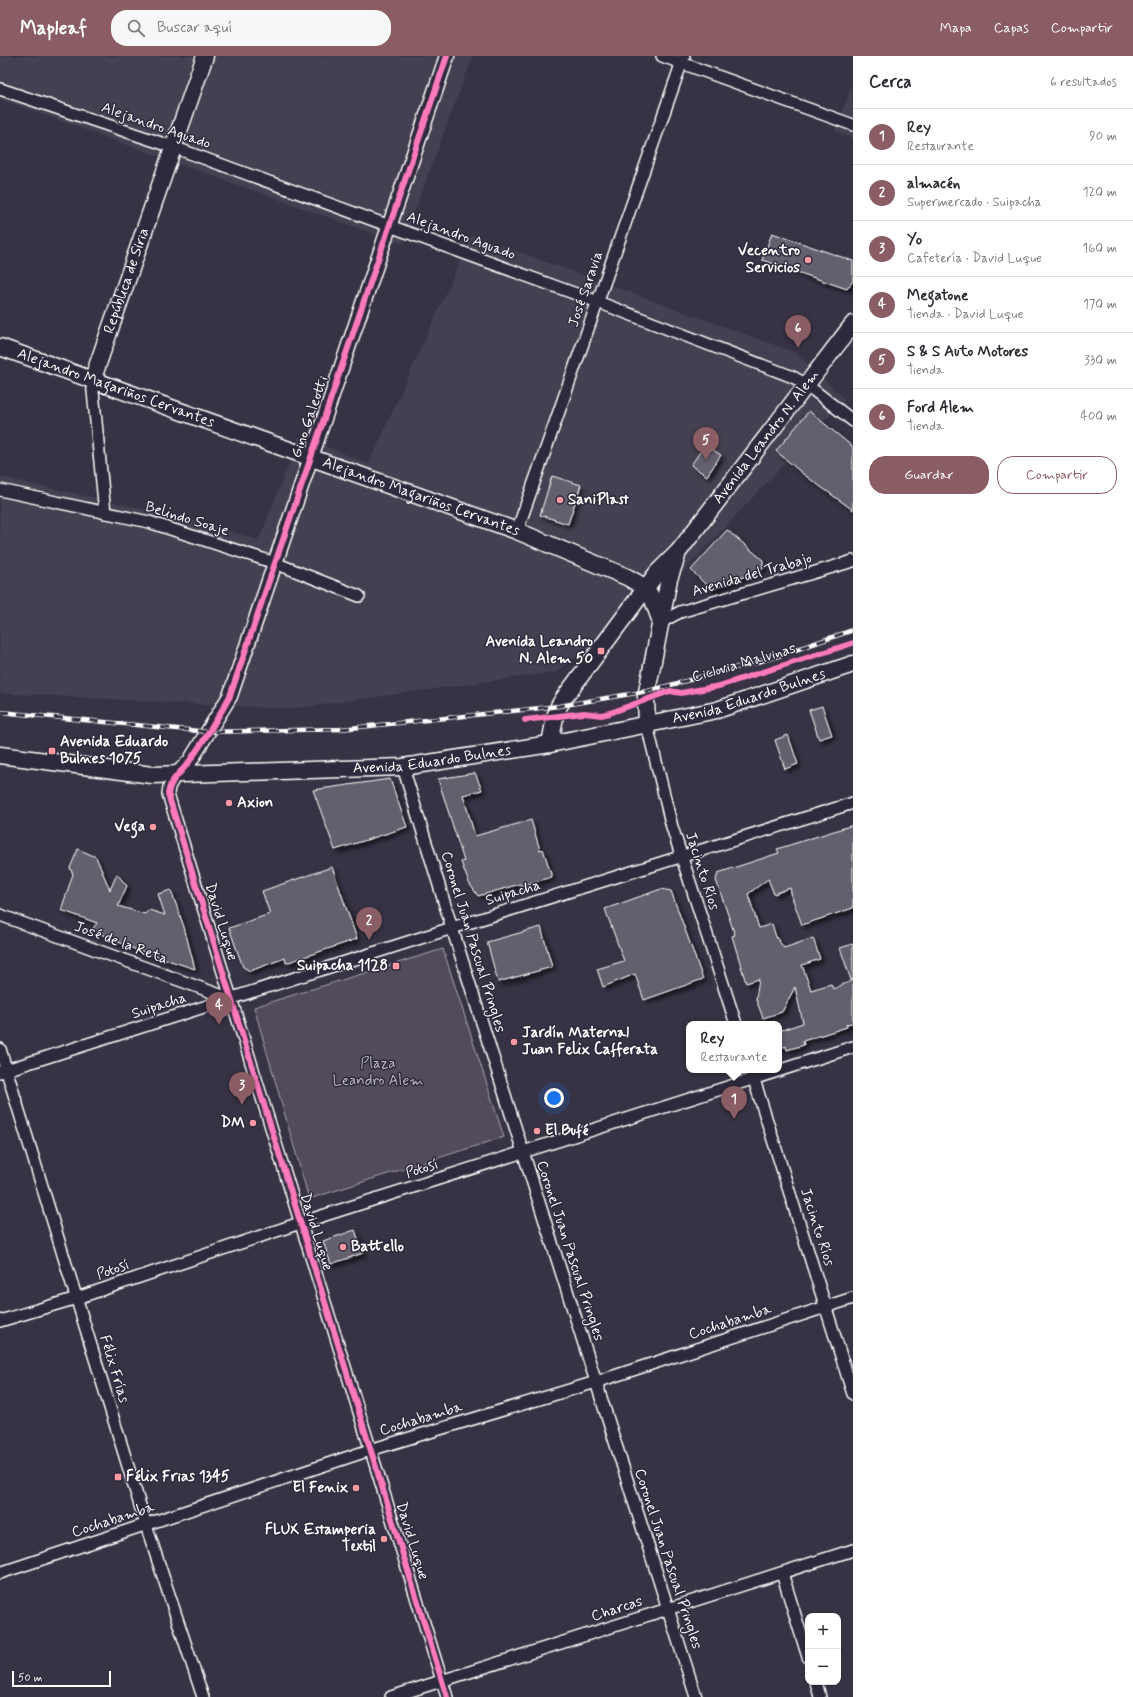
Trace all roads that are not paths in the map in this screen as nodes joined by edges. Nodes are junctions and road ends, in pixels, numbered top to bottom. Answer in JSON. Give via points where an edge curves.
{"nodes":[{"id":1,"x":205,"y":56,"type":"edge"},
{"id":2,"x":447,"y":56,"type":"edge"},
{"id":3,"x":662,"y":56,"type":"edge"},
{"id":4,"x":683,"y":60,"type":"edge"},
{"id":5,"x":0,"y":89,"type":"edge"},
{"id":6,"x":853,"y":125,"type":"edge"},
{"id":7,"x":173,"y":146,"type":"junction"},
{"id":8,"x":389,"y":226,"type":"junction"},
{"id":9,"x":598,"y":302,"type":"junction"},
{"id":10,"x":853,"y":324,"type":"edge"},
{"id":11,"x":0,"y":347,"type":"edge"},
{"id":12,"x":92,"y":381,"type":"junction"},
{"id":13,"x":807,"y":385,"type":"junction"},
{"id":14,"x":853,"y":421,"type":"edge"},
{"id":15,"x":310,"y":458,"type":"junction"},
{"id":16,"x":0,"y":490,"type":"edge"},
{"id":17,"x":105,"y":513,"type":"junction"},
{"id":18,"x":517,"y":531,"type":"junction"},
{"id":19,"x":679,"y":551,"type":"junction"},
{"id":20,"x":853,"y":561,"type":"edge"},
{"id":21,"x":275,"y":563,"type":"junction"},
{"id":22,"x":646,"y":588,"type":"junction"},
{"id":23,"x":360,"y":596,"type":"dead end"},
{"id":24,"x":661,"y":622,"type":"junction"},
{"id":25,"x":853,"y":664,"type":"edge"},
{"id":26,"x":647,"y":725,"type":"junction"},
{"id":27,"x":550,"y":744,"type":"junction"},
{"id":28,"x":0,"y":755,"type":"edge"},
{"id":29,"x":404,"y":767,"type":"junction"},
{"id":30,"x":176,"y":775,"type":"junction"},
{"id":31,"x":853,"y":803,"type":"edge"},
{"id":32,"x":682,"y":857,"type":"junction"},
{"id":33,"x":0,"y":915,"type":"edge"},
{"id":34,"x":452,"y":928,"type":"junction"},
{"id":35,"x":231,"y":999,"type":"junction"},
{"id":36,"x":735,"y":1021,"type":"edge"},
{"id":37,"x":853,"y":1047,"type":"edge"},
{"id":38,"x":0,"y":1049,"type":"edge"},
{"id":39,"x":782,"y":1066,"type":"edge"},
{"id":40,"x":3,"y":1071,"type":"edge"},
{"id":41,"x":752,"y":1074,"type":"edge"},
{"id":42,"x":523,"y":1152,"type":"junction"},
{"id":43,"x":300,"y":1223,"type":"junction"},
{"id":44,"x":77,"y":1298,"type":"junction"},
{"id":45,"x":853,"y":1298,"type":"edge"},
{"id":46,"x":826,"y":1306,"type":"junction"},
{"id":47,"x":0,"y":1321,"type":"edge"},
{"id":48,"x":596,"y":1382,"type":"junction"},
{"id":49,"x":853,"y":1394,"type":"edge"},
{"id":50,"x":370,"y":1450,"type":"junction"},
{"id":51,"x":146,"y":1525,"type":"junction"},
{"id":52,"x":853,"y":1550,"type":"edge"},
{"id":53,"x":0,"y":1573,"type":"edge"},
{"id":54,"x":782,"y":1573,"type":"junction"},
{"id":55,"x":668,"y":1609,"type":"junction"},
{"id":56,"x":806,"y":1649,"type":"edge"},
{"id":57,"x":442,"y":1681,"type":"junction"},
{"id":58,"x":817,"y":1685,"type":"edge"},
{"id":59,"x":203,"y":1697,"type":"edge"},
{"id":60,"x":391,"y":1697,"type":"edge"},
{"id":61,"x":447,"y":1697,"type":"edge"},
{"id":62,"x":696,"y":1697,"type":"edge"},
{"id":63,"x":820,"y":1697,"type":"edge"}],
"edges":[{"from":1,"to":7,"type":"main road","name":"República de Siria"},
{"from":2,"to":8,"type":"street","name":"Gino Galeotti"},
{"from":3,"to":4,"type":"street"},
{"from":4,"to":6,"type":"street"},
{"from":4,"to":9,"type":"street","name":"José Saravia"},
{"from":5,"to":7,"type":"street","name":"Alejandro Aguado"},
{"from":7,"to":8,"type":"street","name":"Alejandro Aguado"},
{"from":7,"to":12,"type":"main road","name":"República de Siria"},
{"from":8,"to":9,"type":"street","name":"Alejandro Aguado"},
{"from":8,"to":15,"type":"street","name":"Gino Galeotti"},
{"from":9,"to":13,"type":"street","name":"Alejandro Aguado"},
{"from":9,"to":18,"type":"street","name":"José Saravia"},
{"from":10,"to":13,"type":"main road","name":"Avenida Leandro N. Alem"},
{"from":11,"to":12,"type":"main road","name":"Alejandro Magariños Cervantes"},
{"from":12,"to":15,"type":"main road","name":"Alejandro Magariños Cervantes"},
{"from":12,"to":17,"type":"street","name":"República de Siria"},
{"from":13,"to":14,"type":"street","name":"Alejandro Aguado"},
{"from":13,"to":19,"type":"main road","name":"Avenida Leandro N. Alem"},
{"from":15,"to":18,"type":"main road","name":"Alejandro Magariños Cervantes"},
{"from":15,"to":21,"type":"street","name":"Gino Galeotti"},
{"from":16,"to":17,"type":"street","name":"Belindo Soaje"},
{"from":17,"to":21,"type":"street","name":"Belindo Soaje","via":[[149,522]]},
{"from":18,"to":22,"type":"main road","name":"Alejandro Magariños Cervantes","via":[[627,577]]},
{"from":19,"to":22,"type":"main road","name":"Avenida Leandro N. Alem"},
{"from":19,"to":24,"type":"main road","name":"Avenida Leandro N. Alem","via":[[669,579]]},
{"from":20,"to":24,"type":"street","name":"Avenida del Trabajo","via":[[680,612]]},
{"from":21,"to":23,"type":"street","name":"Belindo Soaje"},
{"from":21,"to":30,"type":"street","name":"Gino Galeotti","via":[[230,696],[190,761]]},
{"from":22,"to":24,"type":"main road"},
{"from":22,"to":27,"type":"main road","name":"Avenida Leandro N. Alem","via":[[559,706]]},
{"from":24,"to":26,"type":"main road","name":"Avenida Leandro N. Alem","via":[[646,697]]},
{"from":25,"to":26,"type":"main road","name":"Avenida Eduardo Bulnes","via":[[717,710]]},
{"from":26,"to":27,"type":"main road","name":"Avenida Eduardo Bulnes"},
{"from":26,"to":32,"type":"street","name":"Jacinto Ríos"},
{"from":27,"to":29,"type":"main road","name":"Avenida Eduardo Bulnes"},
{"from":28,"to":30,"type":"main road","name":"Avenida Eduardo Bulnes","via":[[152,775]]},
{"from":29,"to":30,"type":"main road","name":"Avenida Eduardo Bulnes"},
{"from":29,"to":34,"type":"street","name":"Coronel Juan Pascual Pringles"},
{"from":30,"to":35,"type":"street","name":"David Luque","via":[[168,794]]},
{"from":31,"to":32,"type":"street","name":"Suipacha"},
{"from":32,"to":34,"type":"street","name":"Suipacha"},
{"from":32,"to":36,"type":"street","name":"Jacinto Ríos"},
{"from":33,"to":35,"type":"street","name":"José de la Reta"},
{"from":34,"to":35,"type":"street","name":"Suipacha"},
{"from":34,"to":42,"type":"street","name":"Coronel Juan Pascual Pringles"},
{"from":35,"to":40,"type":"street","name":"Suipacha"},
{"from":35,"to":43,"type":"street","name":"David Luque"},
{"from":37,"to":39,"type":"street","name":"Potosí"},
{"from":38,"to":40,"type":"street","name":"Félix Frías"},
{"from":40,"to":44,"type":"street","name":"Félix Frías"},
{"from":41,"to":42,"type":"street","name":"Potosí"},
{"from":41,"to":46,"type":"street","name":"Jacinto Ríos"},
{"from":42,"to":43,"type":"street","name":"Potosí"},
{"from":42,"to":48,"type":"street","name":"Coronel Juan Pascual Pringles"},
{"from":43,"to":44,"type":"street","name":"Potosí"},
{"from":43,"to":50,"type":"street","name":"David Luque"},
{"from":44,"to":47,"type":"street","name":"Potosí"},
{"from":44,"to":51,"type":"street","name":"Félix Frías"},
{"from":45,"to":46,"type":"street","name":"Cochabamba"},
{"from":46,"to":48,"type":"street","name":"Cochabamba"},
{"from":46,"to":49,"type":"street","name":"Jacinto Ríos"},
{"from":48,"to":50,"type":"street","name":"Cochabamba"},
{"from":48,"to":55,"type":"street","name":"Coronel Juan Pascual Pringles"},
{"from":50,"to":51,"type":"street","name":"Cochabamba"},
{"from":50,"to":57,"type":"street","name":"David Luque"},
{"from":51,"to":53,"type":"street","name":"Cochabamba"},
{"from":51,"to":59,"type":"street","name":"Félix Frías"},
{"from":52,"to":54,"type":"street","name":"Charcas"},
{"from":54,"to":55,"type":"street","name":"Charcas"},
{"from":54,"to":56,"type":"street"},
{"from":55,"to":57,"type":"street","name":"Charcas"},
{"from":55,"to":62,"type":"street","name":"Coronel Juan Pascual Pringles"},
{"from":57,"to":60,"type":"street","name":"Charcas"},
{"from":57,"to":61,"type":"street","name":"David Luque"},
{"from":58,"to":63,"type":"street"}]}
